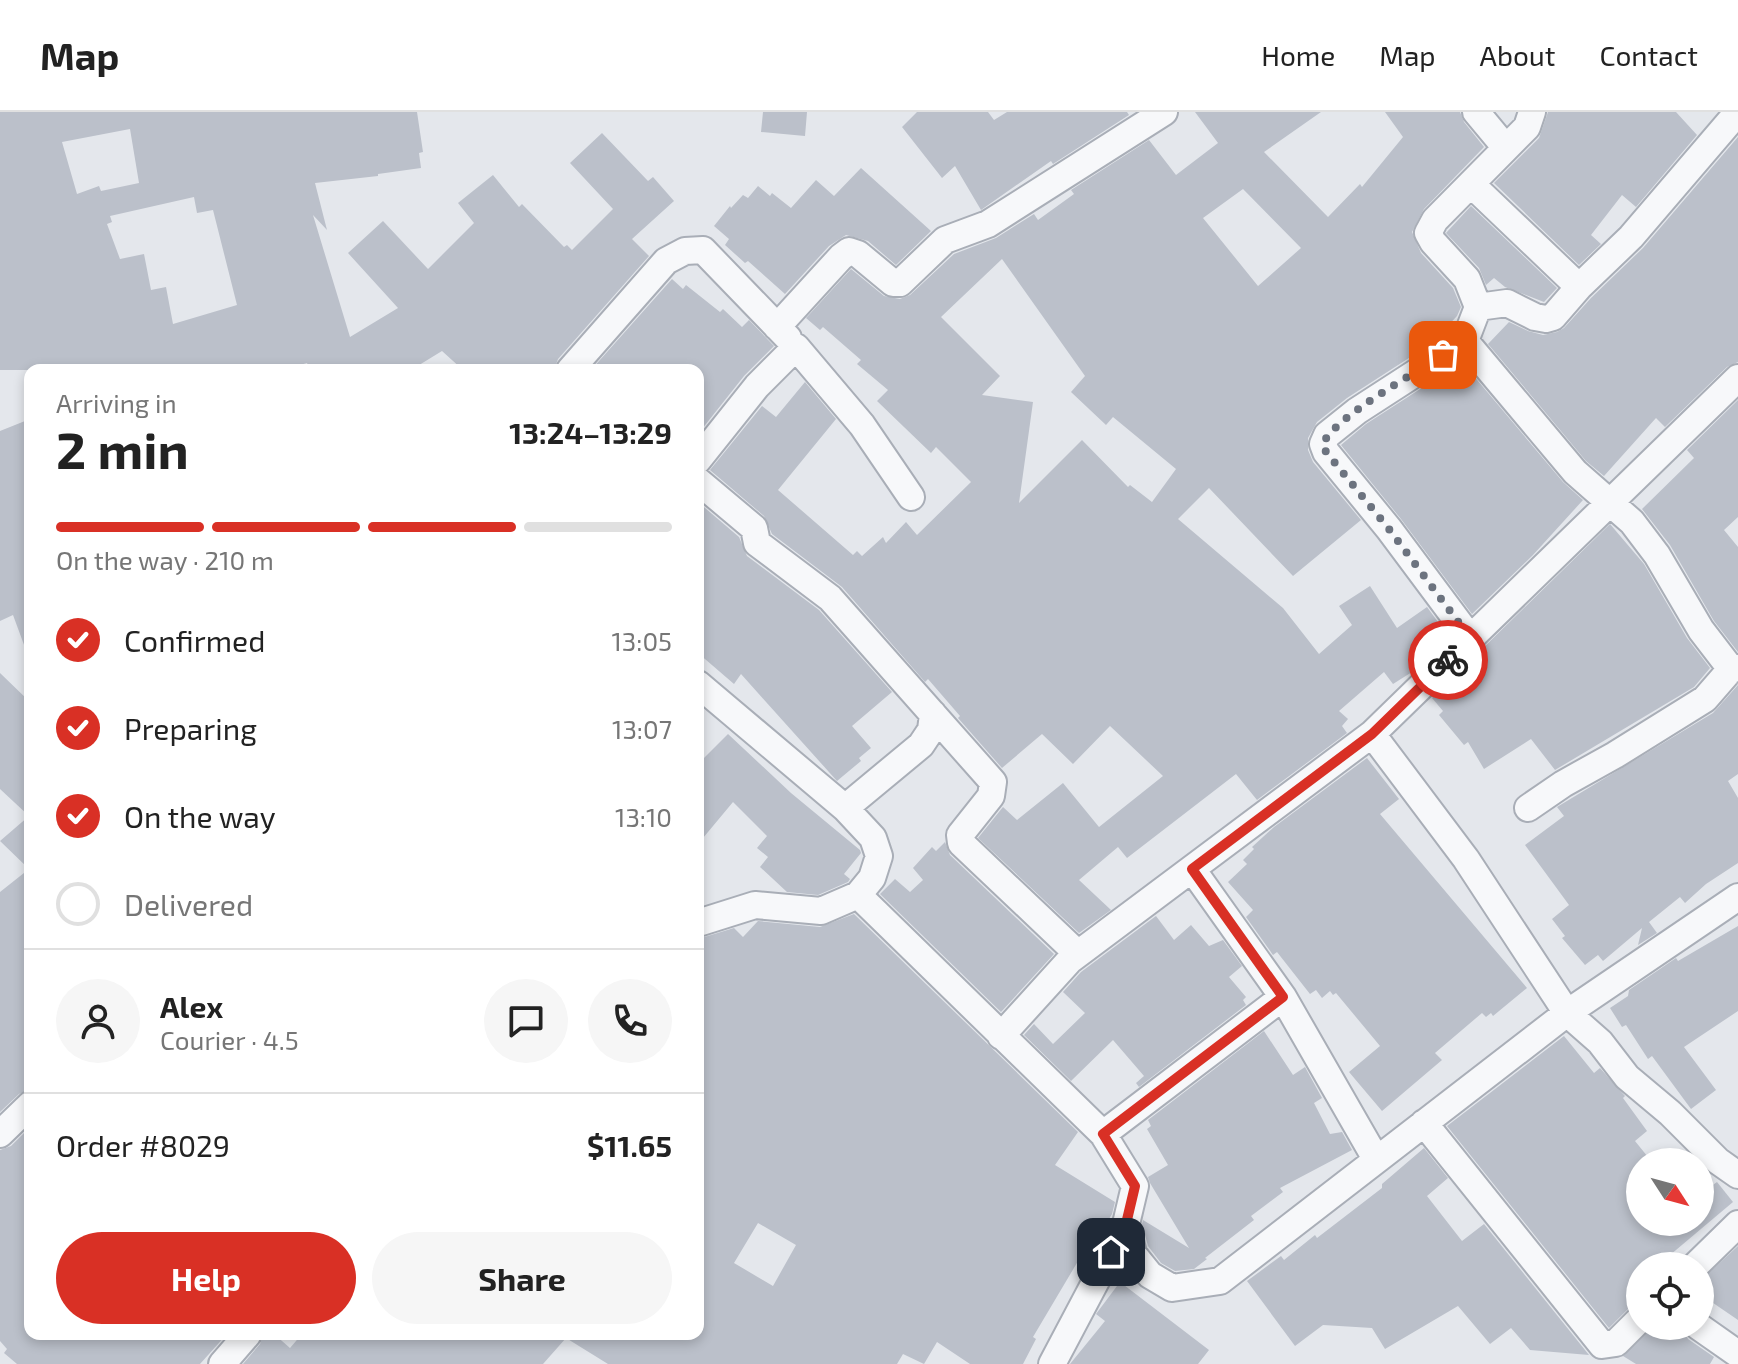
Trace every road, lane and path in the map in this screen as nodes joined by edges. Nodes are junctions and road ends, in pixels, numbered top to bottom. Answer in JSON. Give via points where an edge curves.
{"nodes":[{"id":1,"x":1164,"y":112,"type":"edge"},
{"id":2,"x":1476,"y":112,"type":"edge"},
{"id":3,"x":1532,"y":112,"type":"edge"},
{"id":4,"x":1738,"y":112,"type":"edge"},
{"id":5,"x":1506,"y":148,"type":"junction"},
{"id":6,"x":1471,"y":184,"type":"junction"},
{"id":7,"x":1579,"y":287,"type":"junction"},
{"id":8,"x":1478,"y":307,"type":"junction"},
{"id":9,"x":777,"y":327,"type":"junction"},
{"id":10,"x":1465,"y":341,"type":"junction"},
{"id":11,"x":796,"y":347,"type":"junction"},
{"id":12,"x":575,"y":364,"type":"edge"},
{"id":13,"x":1738,"y":378,"type":"edge"},
{"id":14,"x":704,"y":452,"type":"edge"},
{"id":15,"x":704,"y":486,"type":"edge"},
{"id":16,"x":911,"y":497,"type":"dead end"},
{"id":17,"x":1611,"y":503,"type":"junction"},
{"id":18,"x":1471,"y":639,"type":"junction"},
{"id":19,"x":1734,"y":668,"type":"edge"},
{"id":20,"x":704,"y":689,"type":"edge"},
{"id":21,"x":933,"y":714,"type":"junction"},
{"id":22,"x":1372,"y":734,"type":"junction"},
{"id":23,"x":845,"y":808,"type":"junction"},
{"id":24,"x":1528,"y":808,"type":"dead end"},
{"id":25,"x":1192,"y":869,"type":"junction"},
{"id":26,"x":858,"y":895,"type":"junction"},
{"id":27,"x":1738,"y":897,"type":"edge"},
{"id":28,"x":704,"y":921,"type":"edge"},
{"id":29,"x":1078,"y":954,"type":"junction"},
{"id":30,"x":1283,"y":997,"type":"junction"},
{"id":31,"x":1567,"y":1013,"type":"junction"},
{"id":32,"x":1001,"y":1036,"type":"junction"},
{"id":33,"x":24,"y":1111,"type":"edge"},
{"id":34,"x":1424,"y":1123,"type":"junction"},
{"id":35,"x":0,"y":1134,"type":"edge"},
{"id":36,"x":1103,"y":1134,"type":"junction"},
{"id":37,"x":1376,"y":1159,"type":"junction"},
{"id":38,"x":1738,"y":1175,"type":"edge"},
{"id":39,"x":1126,"y":1224,"type":"junction"},
{"id":40,"x":1738,"y":1224,"type":"edge"},
{"id":41,"x":1709,"y":1252,"type":"edge"},
{"id":42,"x":1626,"y":1333,"type":"edge"},
{"id":43,"x":1714,"y":1337,"type":"edge"},
{"id":44,"x":243,"y":1340,"type":"edge"},
{"id":45,"x":1738,"y":1354,"type":"edge"},
{"id":46,"x":222,"y":1364,"type":"edge"},
{"id":47,"x":1052,"y":1364,"type":"edge"}],
"edges":[{"from":1,"to":9,"type":"street","via":[[988,224],[945,240],[900,283],[849,251]]},
{"from":2,"to":5,"type":"street"},
{"from":3,"to":5,"type":"street","via":[[1527,127]]},
{"from":4,"to":7,"type":"street","via":[[1631,237]]},
{"from":5,"to":6,"type":"street"},
{"from":6,"to":7,"type":"street"},
{"from":6,"to":8,"type":"street","via":[[1428,233],[1467,279]]},
{"from":7,"to":8,"type":"street","via":[[1546,319],[1507,303]]},
{"from":8,"to":10,"type":"street"},
{"from":9,"to":11,"type":"street"},
{"from":9,"to":12,"type":"street","via":[[703,250],[685,251],[666,261]]},
{"from":10,"to":17,"type":"street","via":[[1575,472]]},
{"from":10,"to":18,"type":"street","via":[[1357,411],[1323,444]]},
{"from":11,"to":14,"type":"street"},
{"from":11,"to":16,"type":"street","via":[[862,425]]},
{"from":13,"to":17,"type":"street"},
{"from":15,"to":21,"type":"street","via":[[754,528],[757,543],[830,598]]},
{"from":17,"to":18,"type":"street"},
{"from":17,"to":19,"type":"street","via":[[1657,555],[1701,630]]},
{"from":18,"to":22,"type":"street"},
{"from":19,"to":24,"type":"street","via":[[1705,699]]},
{"from":20,"to":23,"type":"street"},
{"from":21,"to":23,"type":"street","via":[[921,745]]},
{"from":21,"to":29,"type":"street","via":[[993,782],[991,796],[960,835],[961,843]]},
{"from":22,"to":25,"type":"street"},
{"from":22,"to":31,"type":"street","via":[[1466,859]]},
{"from":23,"to":26,"type":"street","via":[[873,838],[879,856],[872,878]]},
{"from":25,"to":29,"type":"street"},
{"from":25,"to":30,"type":"street"},
{"from":26,"to":28,"type":"street","via":[[821,911],[755,905]]},
{"from":26,"to":32,"type":"street"},
{"from":27,"to":31,"type":"street"},
{"from":29,"to":32,"type":"street"},
{"from":30,"to":36,"type":"street"},
{"from":30,"to":37,"type":"street"},
{"from":31,"to":34,"type":"street"},
{"from":31,"to":38,"type":"street","via":[[1600,1042],[1627,1077]]},
{"from":32,"to":36,"type":"street"},
{"from":33,"to":35,"type":"street"},
{"from":34,"to":37,"type":"street"},
{"from":34,"to":42,"type":"street","via":[[1602,1345],[1616,1343]]},
{"from":36,"to":39,"type":"street","via":[[1135,1186]]},
{"from":37,"to":39,"type":"street","via":[[1220,1281],[1172,1288],[1150,1275],[1133,1254]]},
{"from":39,"to":47,"type":"street"},
{"from":40,"to":41,"type":"street"},
{"from":43,"to":45,"type":"street"},
{"from":44,"to":46,"type":"street"}]}
